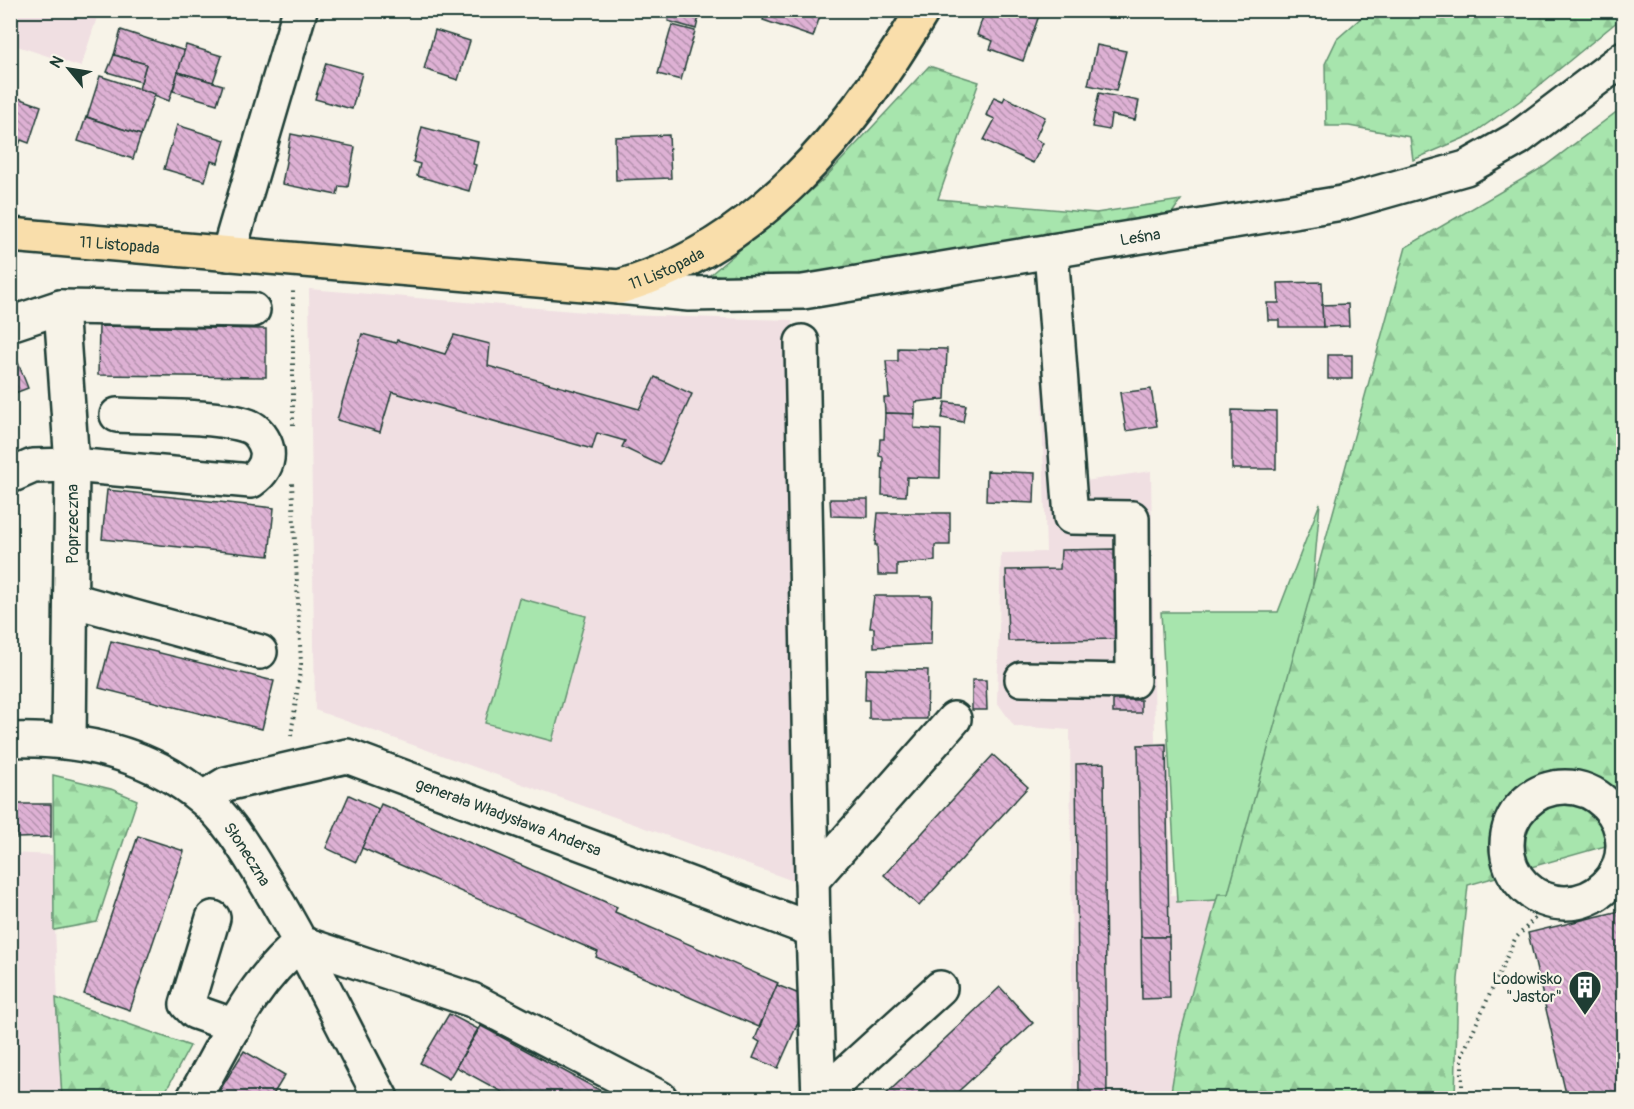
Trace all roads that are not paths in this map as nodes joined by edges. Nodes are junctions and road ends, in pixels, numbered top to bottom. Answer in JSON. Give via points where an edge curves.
{"nodes":[{"id":1,"x":300,"y":10,"type":"edge"},
{"id":2,"x":923,"y":10,"type":"edge"},
{"id":3,"x":1623,"y":58,"type":"edge"},
{"id":4,"x":10,"y":235,"type":"edge"},
{"id":5,"x":1051,"y":251,"type":"junction"},
{"id":6,"x":228,"y":254,"type":"junction"},
{"id":7,"x":620,"y":287,"type":"junction"},
{"id":8,"x":61,"y":307,"type":"junction"},
{"id":9,"x":253,"y":310,"type":"dead end"},
{"id":10,"x":10,"y":324,"type":"edge"},
{"id":11,"x":802,"y":342,"type":"dead end"},
{"id":12,"x":117,"y":415,"type":"dead end"},
{"id":13,"x":72,"y":465,"type":"junction"},
{"id":14,"x":10,"y":476,"type":"edge"},
{"id":15,"x":72,"y":600,"type":"junction"},
{"id":16,"x":260,"y":652,"type":"dead end"},
{"id":17,"x":1022,"y":679,"type":"dead end"},
{"id":18,"x":954,"y":719,"type":"dead end"},
{"id":19,"x":10,"y":740,"type":"edge"},
{"id":20,"x":69,"y":741,"type":"junction"},
{"id":21,"x":203,"y":798,"type":"junction"},
{"id":22,"x":1622,"y":866,"type":"edge"},
{"id":23,"x":812,"y":880,"type":"junction"},
{"id":24,"x":213,"y":918,"type":"dead end"},
{"id":25,"x":813,"y":930,"type":"junction"},
{"id":26,"x":301,"y":943,"type":"junction"},
{"id":27,"x":940,"y":988,"type":"dead end"},
{"id":28,"x":235,"y":1026,"type":"junction"},
{"id":29,"x":378,"y":1097,"type":"edge"},
{"id":30,"x":194,"y":1098,"type":"edge"},
{"id":31,"x":660,"y":1098,"type":"edge"},
{"id":32,"x":819,"y":1098,"type":"edge"}],
"edges":[{"from":1,"to":6,"type":"street"},
{"from":2,"to":7,"type":"main road","name":"11 Listopada","via":[[888,69],[800,177],[737,230],[703,252],[651,278]]},
{"from":3,"to":5,"type":"street","name":"Leśna","via":[[1517,139],[1466,168],[1342,203]]},
{"from":4,"to":6,"type":"main road","name":"11 Listopada"},
{"from":5,"to":7,"type":"street","name":"Leśna","via":[[802,292],[689,294]]},
{"from":5,"to":17,"type":"street","via":[[1071,517],[1132,518],[1132,681]]},
{"from":6,"to":7,"type":"main road","name":"11 Listopada"},
{"from":8,"to":9,"type":"street"},
{"from":8,"to":10,"type":"street"},
{"from":8,"to":13,"type":"street","name":"Poprzeczna"},
{"from":11,"to":23,"type":"street"},
{"from":12,"to":13,"type":"street","via":[[250,426],[263,438],[267,463],[260,475],[250,481]]},
{"from":13,"to":14,"type":"street","via":[[33,466]]},
{"from":13,"to":15,"type":"street","name":"Poprzeczna"},
{"from":15,"to":16,"type":"street"},
{"from":15,"to":20,"type":"street","name":"Poprzeczna"},
{"from":18,"to":23,"type":"street"},
{"from":19,"to":20,"type":"street","name":"Słoneczna"},
{"from":20,"to":21,"type":"street","name":"Słoneczna","via":[[122,753],[153,766]]},
{"from":21,"to":25,"type":"street","name":"generała Władysława Andersa","via":[[226,784],[347,756]]},
{"from":21,"to":26,"type":"street","name":"Słoneczna","via":[[240,840]]},
{"from":22,"to":22,"type":"street","via":[[1621,828],[1606,805],[1583,790],[1564,787],[1529,800],[1509,831],[1511,867],[1533,894],[1550,902],[1584,901],[1599,892]]},
{"from":23,"to":25,"type":"street"},
{"from":24,"to":28,"type":"street","via":[[187,1004],[195,1012]]},
{"from":25,"to":32,"type":"street"},
{"from":26,"to":28,"type":"street","via":[[260,983]]},
{"from":26,"to":29,"type":"street","name":"Słoneczna"},
{"from":26,"to":31,"type":"street","via":[[472,1000]]},
{"from":27,"to":32,"type":"street"},
{"from":28,"to":30,"type":"street"}]}
